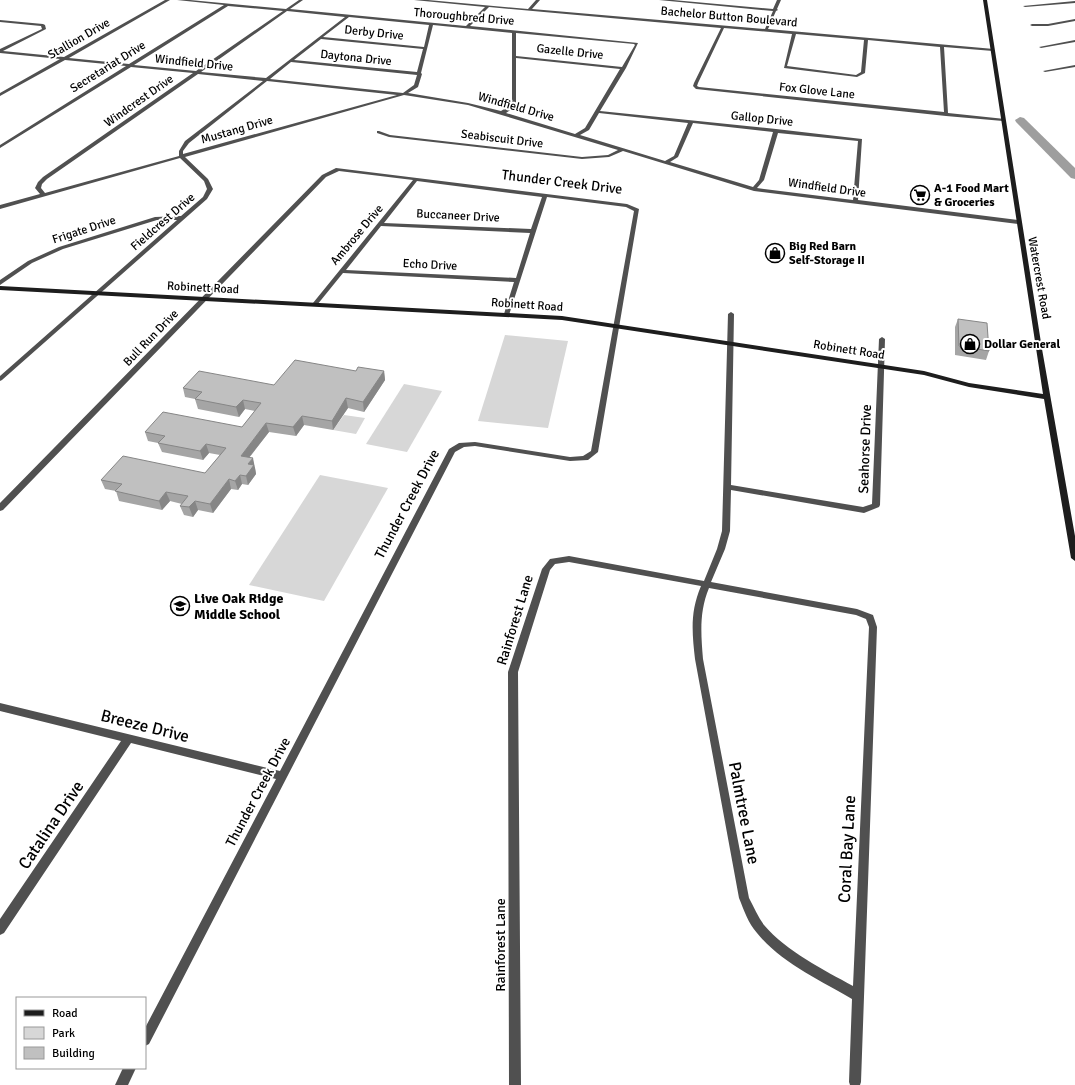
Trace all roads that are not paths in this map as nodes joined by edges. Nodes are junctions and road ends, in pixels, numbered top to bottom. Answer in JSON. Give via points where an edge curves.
{"nodes":[{"id":1,"x":168,"y":0,"type":"edge"},
{"id":2,"x":179,"y":0,"type":"edge"},
{"id":3,"x":301,"y":0,"type":"edge"},
{"id":4,"x":416,"y":0,"type":"edge"},
{"id":5,"x":538,"y":0,"type":"edge"},
{"id":6,"x":661,"y":0,"type":"edge"},
{"id":7,"x":779,"y":0,"type":"edge"},
{"id":8,"x":985,"y":0,"type":"edge"},
{"id":9,"x":1075,"y":2,"type":"edge"},
{"id":10,"x":227,"y":5,"type":"junction"},
{"id":11,"x":488,"y":6,"type":"junction"},
{"id":12,"x":1025,"y":6,"type":"dead end"},
{"id":13,"x":286,"y":10,"type":"junction"},
{"id":14,"x":529,"y":10,"type":"junction"},
{"id":15,"x":776,"y":10,"type":"junction"},
{"id":16,"x":348,"y":16,"type":"junction"},
{"id":17,"x":1075,"y":20,"type":"edge"},
{"id":18,"x":0,"y":21,"type":"edge"},
{"id":19,"x":431,"y":24,"type":"junction"},
{"id":20,"x":1032,"y":25,"type":"dead end"},
{"id":21,"x":723,"y":26,"type":"junction"},
{"id":22,"x":467,"y":27,"type":"junction"},
{"id":23,"x":766,"y":30,"type":"junction"},
{"id":24,"x":514,"y":31,"type":"junction"},
{"id":25,"x":794,"y":33,"type":"junction"},
{"id":26,"x":321,"y":38,"type":"junction"},
{"id":27,"x":866,"y":40,"type":"junction"},
{"id":28,"x":1075,"y":41,"type":"edge"},
{"id":29,"x":942,"y":46,"type":"junction"},
{"id":30,"x":1041,"y":47,"type":"dead end"},
{"id":31,"x":426,"y":48,"type":"junction"},
{"id":32,"x":993,"y":50,"type":"junction"},
{"id":33,"x":0,"y":52,"type":"edge"},
{"id":34,"x":514,"y":57,"type":"junction"},
{"id":35,"x":64,"y":59,"type":"junction"},
{"id":36,"x":290,"y":61,"type":"junction"},
{"id":37,"x":129,"y":66,"type":"junction"},
{"id":38,"x":1075,"y":66,"type":"edge"},
{"id":39,"x":624,"y":68,"type":"junction"},
{"id":40,"x":1045,"y":71,"type":"dead end"},
{"id":41,"x":196,"y":73,"type":"junction"},
{"id":42,"x":420,"y":74,"type":"junction"},
{"id":43,"x":266,"y":80,"type":"junction"},
{"id":44,"x":404,"y":94,"type":"junction"},
{"id":45,"x":0,"y":95,"type":"edge"},
{"id":46,"x":599,"y":112,"type":"junction"},
{"id":47,"x":502,"y":113,"type":"junction"},
{"id":48,"x":946,"y":115,"type":"junction"},
{"id":49,"x":1003,"y":120,"type":"junction"},
{"id":50,"x":691,"y":122,"type":"junction"},
{"id":51,"x":776,"y":130,"type":"junction"},
{"id":52,"x":379,"y":132,"type":"dead end"},
{"id":53,"x":576,"y":135,"type":"junction"},
{"id":54,"x":0,"y":147,"type":"edge"},
{"id":55,"x":623,"y":150,"type":"junction"},
{"id":56,"x":181,"y":156,"type":"junction"},
{"id":57,"x":666,"y":162,"type":"junction"},
{"id":58,"x":338,"y":169,"type":"joint"},
{"id":59,"x":416,"y":179,"type":"junction"},
{"id":60,"x":754,"y":189,"type":"junction"},
{"id":61,"x":44,"y":195,"type":"junction"},
{"id":62,"x":545,"y":195,"type":"junction"},
{"id":63,"x":855,"y":202,"type":"junction"},
{"id":64,"x":0,"y":206,"type":"edge"},
{"id":65,"x":182,"y":218,"type":"junction"},
{"id":66,"x":1018,"y":222,"type":"junction"},
{"id":67,"x":381,"y":224,"type":"junction"},
{"id":68,"x":533,"y":231,"type":"junction"},
{"id":69,"x":341,"y":271,"type":"junction"},
{"id":70,"x":518,"y":280,"type":"junction"},
{"id":71,"x":0,"y":283,"type":"edge"},
{"id":72,"x":0,"y":288,"type":"edge"},
{"id":73,"x":97,"y":293,"type":"junction"},
{"id":74,"x":204,"y":299,"type":"junction"},
{"id":75,"x":315,"y":304,"type":"junction"},
{"id":76,"x":507,"y":314,"type":"junction"},
{"id":77,"x":731,"y":314,"type":"dead end"},
{"id":78,"x":618,"y":326,"type":"junction"},
{"id":79,"x":882,"y":339,"type":"dead end"},
{"id":80,"x":730,"y":342,"type":"junction"},
{"id":81,"x":881,"y":366,"type":"junction"},
{"id":82,"x":0,"y":379,"type":"edge"},
{"id":83,"x":1047,"y":397,"type":"junction"},
{"id":84,"x":727,"y":487,"type":"junction"},
{"id":85,"x":0,"y":508,"type":"edge"},
{"id":86,"x":1075,"y":558,"type":"edge"},
{"id":87,"x":707,"y":585,"type":"junction"},
{"id":88,"x":870,"y":618,"type":"joint"},
{"id":89,"x":0,"y":707,"type":"edge"},
{"id":90,"x":128,"y":739,"type":"junction"},
{"id":91,"x":283,"y":776,"type":"junction"},
{"id":92,"x":0,"y":929,"type":"edge"},
{"id":93,"x":857,"y":996,"type":"junction"},
{"id":94,"x":146,"y":1038,"type":"edge"},
{"id":95,"x":129,"y":1069,"type":"edge"},
{"id":96,"x":855,"y":1082,"type":"dead end"},
{"id":97,"x":121,"y":1085,"type":"edge"},
{"id":98,"x":515,"y":1085,"type":"edge"}],
"edges":[{"from":1,"to":35,"type":"street","name":"Stallion Drive"},
{"from":2,"to":10,"type":"street","name":"Thoroughbred Drive"},
{"from":3,"to":13,"type":"street","name":"Windcrest Drive"},
{"from":4,"to":11,"type":"street","name":"Bachelor Button Boulevard"},
{"from":5,"to":14,"type":"street"},
{"from":6,"to":15,"type":"street"},
{"from":7,"to":15,"type":"street"},
{"from":8,"to":32,"type":"street","name":"Watercrest Road"},
{"from":9,"to":12,"type":"street"},
{"from":10,"to":13,"type":"street","name":"Thoroughbred Drive"},
{"from":10,"to":37,"type":"street","name":"Secretariat Drive"},
{"from":11,"to":14,"type":"street","name":"Bachelor Button Boulevard"},
{"from":11,"to":22,"type":"street"},
{"from":13,"to":16,"type":"street","name":"Thoroughbred Drive"},
{"from":13,"to":41,"type":"street","name":"Windcrest Drive"},
{"from":14,"to":21,"type":"street","name":"Bachelor Button Boulevard"},
{"from":15,"to":23,"type":"street"},
{"from":16,"to":19,"type":"street","name":"Thoroughbred Drive"},
{"from":16,"to":26,"type":"street"},
{"from":17,"to":20,"type":"street"},
{"from":18,"to":33,"type":"street","via":[[43,25],[44,29]]},
{"from":19,"to":22,"type":"street","name":"Thoroughbred Drive"},
{"from":19,"to":31,"type":"street","name":"Mustang Drive"},
{"from":21,"to":23,"type":"street","name":"Bachelor Button Boulevard"},
{"from":21,"to":48,"type":"street","name":"Fox Glove Lane","via":[[696,83],[695,86],[698,88]]},
{"from":22,"to":24,"type":"street","name":"Thoroughbred Drive"},
{"from":23,"to":25,"type":"street","name":"Bachelor Button Boulevard"},
{"from":24,"to":34,"type":"street"},
{"from":24,"to":39,"type":"street","name":"Thoroughbred Drive","via":[[637,44]]},
{"from":25,"to":27,"type":"street","name":"Bachelor Button Boulevard"},
{"from":25,"to":27,"type":"street","via":[[785,67],[792,70],[857,76],[863,74]]},
{"from":26,"to":31,"type":"street","name":"Derby Drive"},
{"from":26,"to":36,"type":"street"},
{"from":27,"to":29,"type":"street","name":"Bachelor Button Boulevard"},
{"from":28,"to":30,"type":"street"},
{"from":29,"to":32,"type":"street","name":"Bachelor Button Boulevard"},
{"from":29,"to":48,"type":"street"},
{"from":31,"to":42,"type":"street","name":"Mustang Drive"},
{"from":32,"to":49,"type":"street","name":"Watercrest Road"},
{"from":33,"to":35,"type":"street","name":"Windfield Drive"},
{"from":34,"to":39,"type":"street","name":"Gazelle Drive"},
{"from":34,"to":47,"type":"street","via":[[514,102]]},
{"from":35,"to":37,"type":"street","name":"Windfield Drive"},
{"from":35,"to":45,"type":"street","name":"Stallion Drive"},
{"from":36,"to":42,"type":"street","name":"Daytona Drive"},
{"from":36,"to":43,"type":"street"},
{"from":37,"to":41,"type":"street","name":"Windfield Drive"},
{"from":37,"to":54,"type":"street","name":"Secretariat Drive"},
{"from":38,"to":40,"type":"street"},
{"from":39,"to":46,"type":"street","name":"Thoroughbred Drive"},
{"from":41,"to":43,"type":"street","name":"Windfield Drive"},
{"from":41,"to":61,"type":"street","name":"Windcrest Drive","via":[[45,178],[38,188]]},
{"from":42,"to":44,"type":"street","name":"Mustang Drive","via":[[416,86]]},
{"from":43,"to":44,"type":"street","name":"Windfield Drive"},
{"from":43,"to":56,"type":"street","via":[[187,142],[181,150]]},
{"from":44,"to":47,"type":"street","name":"Windfield Drive","via":[[468,104]]},
{"from":44,"to":56,"type":"street","name":"Mustang Drive"},
{"from":46,"to":50,"type":"street","name":"Gallop Drive"},
{"from":46,"to":53,"type":"street","name":"Thoroughbred Drive","via":[[587,130]]},
{"from":47,"to":53,"type":"street","name":"Windfield Drive"},
{"from":48,"to":49,"type":"street","name":"Fox Glove Lane"},
{"from":49,"to":66,"type":"street","name":"Watercrest Road"},
{"from":50,"to":51,"type":"street","name":"Gallop Drive"},
{"from":50,"to":57,"type":"street","via":[[676,157]]},
{"from":51,"to":60,"type":"street","via":[[761,180]]},
{"from":51,"to":63,"type":"street","name":"Gallop Drive","via":[[860,140]]},
{"from":52,"to":55,"type":"street","name":"Seabiscuit Drive","via":[[389,136],[582,158],[610,156]]},
{"from":53,"to":55,"type":"street","name":"Windfield Drive"},
{"from":55,"to":57,"type":"street","name":"Windfield Drive"},
{"from":56,"to":61,"type":"street","name":"Mustang Drive"},
{"from":56,"to":65,"type":"street","name":"Fieldcrest Drive","via":[[206,180],[210,189],[205,198]]},
{"from":57,"to":60,"type":"street","name":"Windfield Drive"},
{"from":58,"to":59,"type":"street","name":"Thunder Creek Drive"},
{"from":58,"to":74,"type":"street","name":"Bull Run Drive","via":[[324,176]]},
{"from":59,"to":62,"type":"street","name":"Thunder Creek Drive"},
{"from":59,"to":67,"type":"street","name":"Ambrose Drive"},
{"from":60,"to":63,"type":"street","name":"Windfield Drive"},
{"from":61,"to":64,"type":"street","name":"Mustang Drive"},
{"from":62,"to":68,"type":"street"},
{"from":62,"to":78,"type":"street","name":"Thunder Creek Drive","via":[[627,206],[637,210]]},
{"from":63,"to":66,"type":"street","name":"Windfield Drive"},
{"from":65,"to":71,"type":"street","name":"Frigate Drive","via":[[158,218],[61,248],[30,262]]},
{"from":65,"to":73,"type":"street","name":"Fieldcrest Drive"},
{"from":66,"to":83,"type":"street","name":"Watercrest Road"},
{"from":67,"to":68,"type":"street","name":"Buccaneer Drive"},
{"from":67,"to":69,"type":"street","name":"Ambrose Drive"},
{"from":68,"to":70,"type":"street"},
{"from":69,"to":70,"type":"street","name":"Echo Drive"},
{"from":69,"to":75,"type":"street","name":"Ambrose Drive"},
{"from":70,"to":76,"type":"street"},
{"from":72,"to":73,"type":"street","name":"Robinett Road"},
{"from":73,"to":74,"type":"street","name":"Robinett Road"},
{"from":73,"to":82,"type":"street","name":"Fieldcrest Drive"},
{"from":74,"to":75,"type":"street","name":"Robinett Road"},
{"from":74,"to":85,"type":"street","name":"Bull Run Drive"},
{"from":75,"to":76,"type":"street","name":"Robinett Road"},
{"from":76,"to":78,"type":"street","name":"Robinett Road"},
{"from":77,"to":80,"type":"street"},
{"from":78,"to":80,"type":"street","name":"Robinett Road"},
{"from":78,"to":91,"type":"street","name":"Thunder Creek Drive","via":[[594,452],[585,458],[570,459],[475,444],[462,445],[452,451]]},
{"from":79,"to":81,"type":"street","name":"Seahorse Drive"},
{"from":80,"to":81,"type":"street","name":"Robinett Road"},
{"from":80,"to":84,"type":"street"},
{"from":81,"to":83,"type":"street","name":"Robinett Road","via":[[924,373],[969,385]]},
{"from":81,"to":84,"type":"street","name":"Seahorse Drive","via":[[876,505],[864,510]]},
{"from":83,"to":86,"type":"street","name":"Watercrest Road"},
{"from":84,"to":87,"type":"street","via":[[726,531],[719,558]]},
{"from":87,"to":88,"type":"street","name":"Rainforest Lane","via":[[857,612]]},
{"from":87,"to":93,"type":"street","name":"Palmtree Lane","via":[[699,602],[696,634],[744,898],[763,932],[781,948]]},
{"from":87,"to":98,"type":"street","name":"Rainforest Lane","via":[[569,559],[553,561],[546,569],[513,672]]},
{"from":88,"to":93,"type":"street","name":"Coral Bay Lane","via":[[873,627]]},
{"from":89,"to":90,"type":"street","name":"Breeze Drive"},
{"from":90,"to":91,"type":"street","name":"Breeze Drive"},
{"from":90,"to":92,"type":"street","name":"Catalina Drive"},
{"from":91,"to":94,"type":"street","name":"Thunder Creek Drive"},
{"from":93,"to":96,"type":"street","name":"Coral Bay Lane"},
{"from":95,"to":97,"type":"street"}]}
